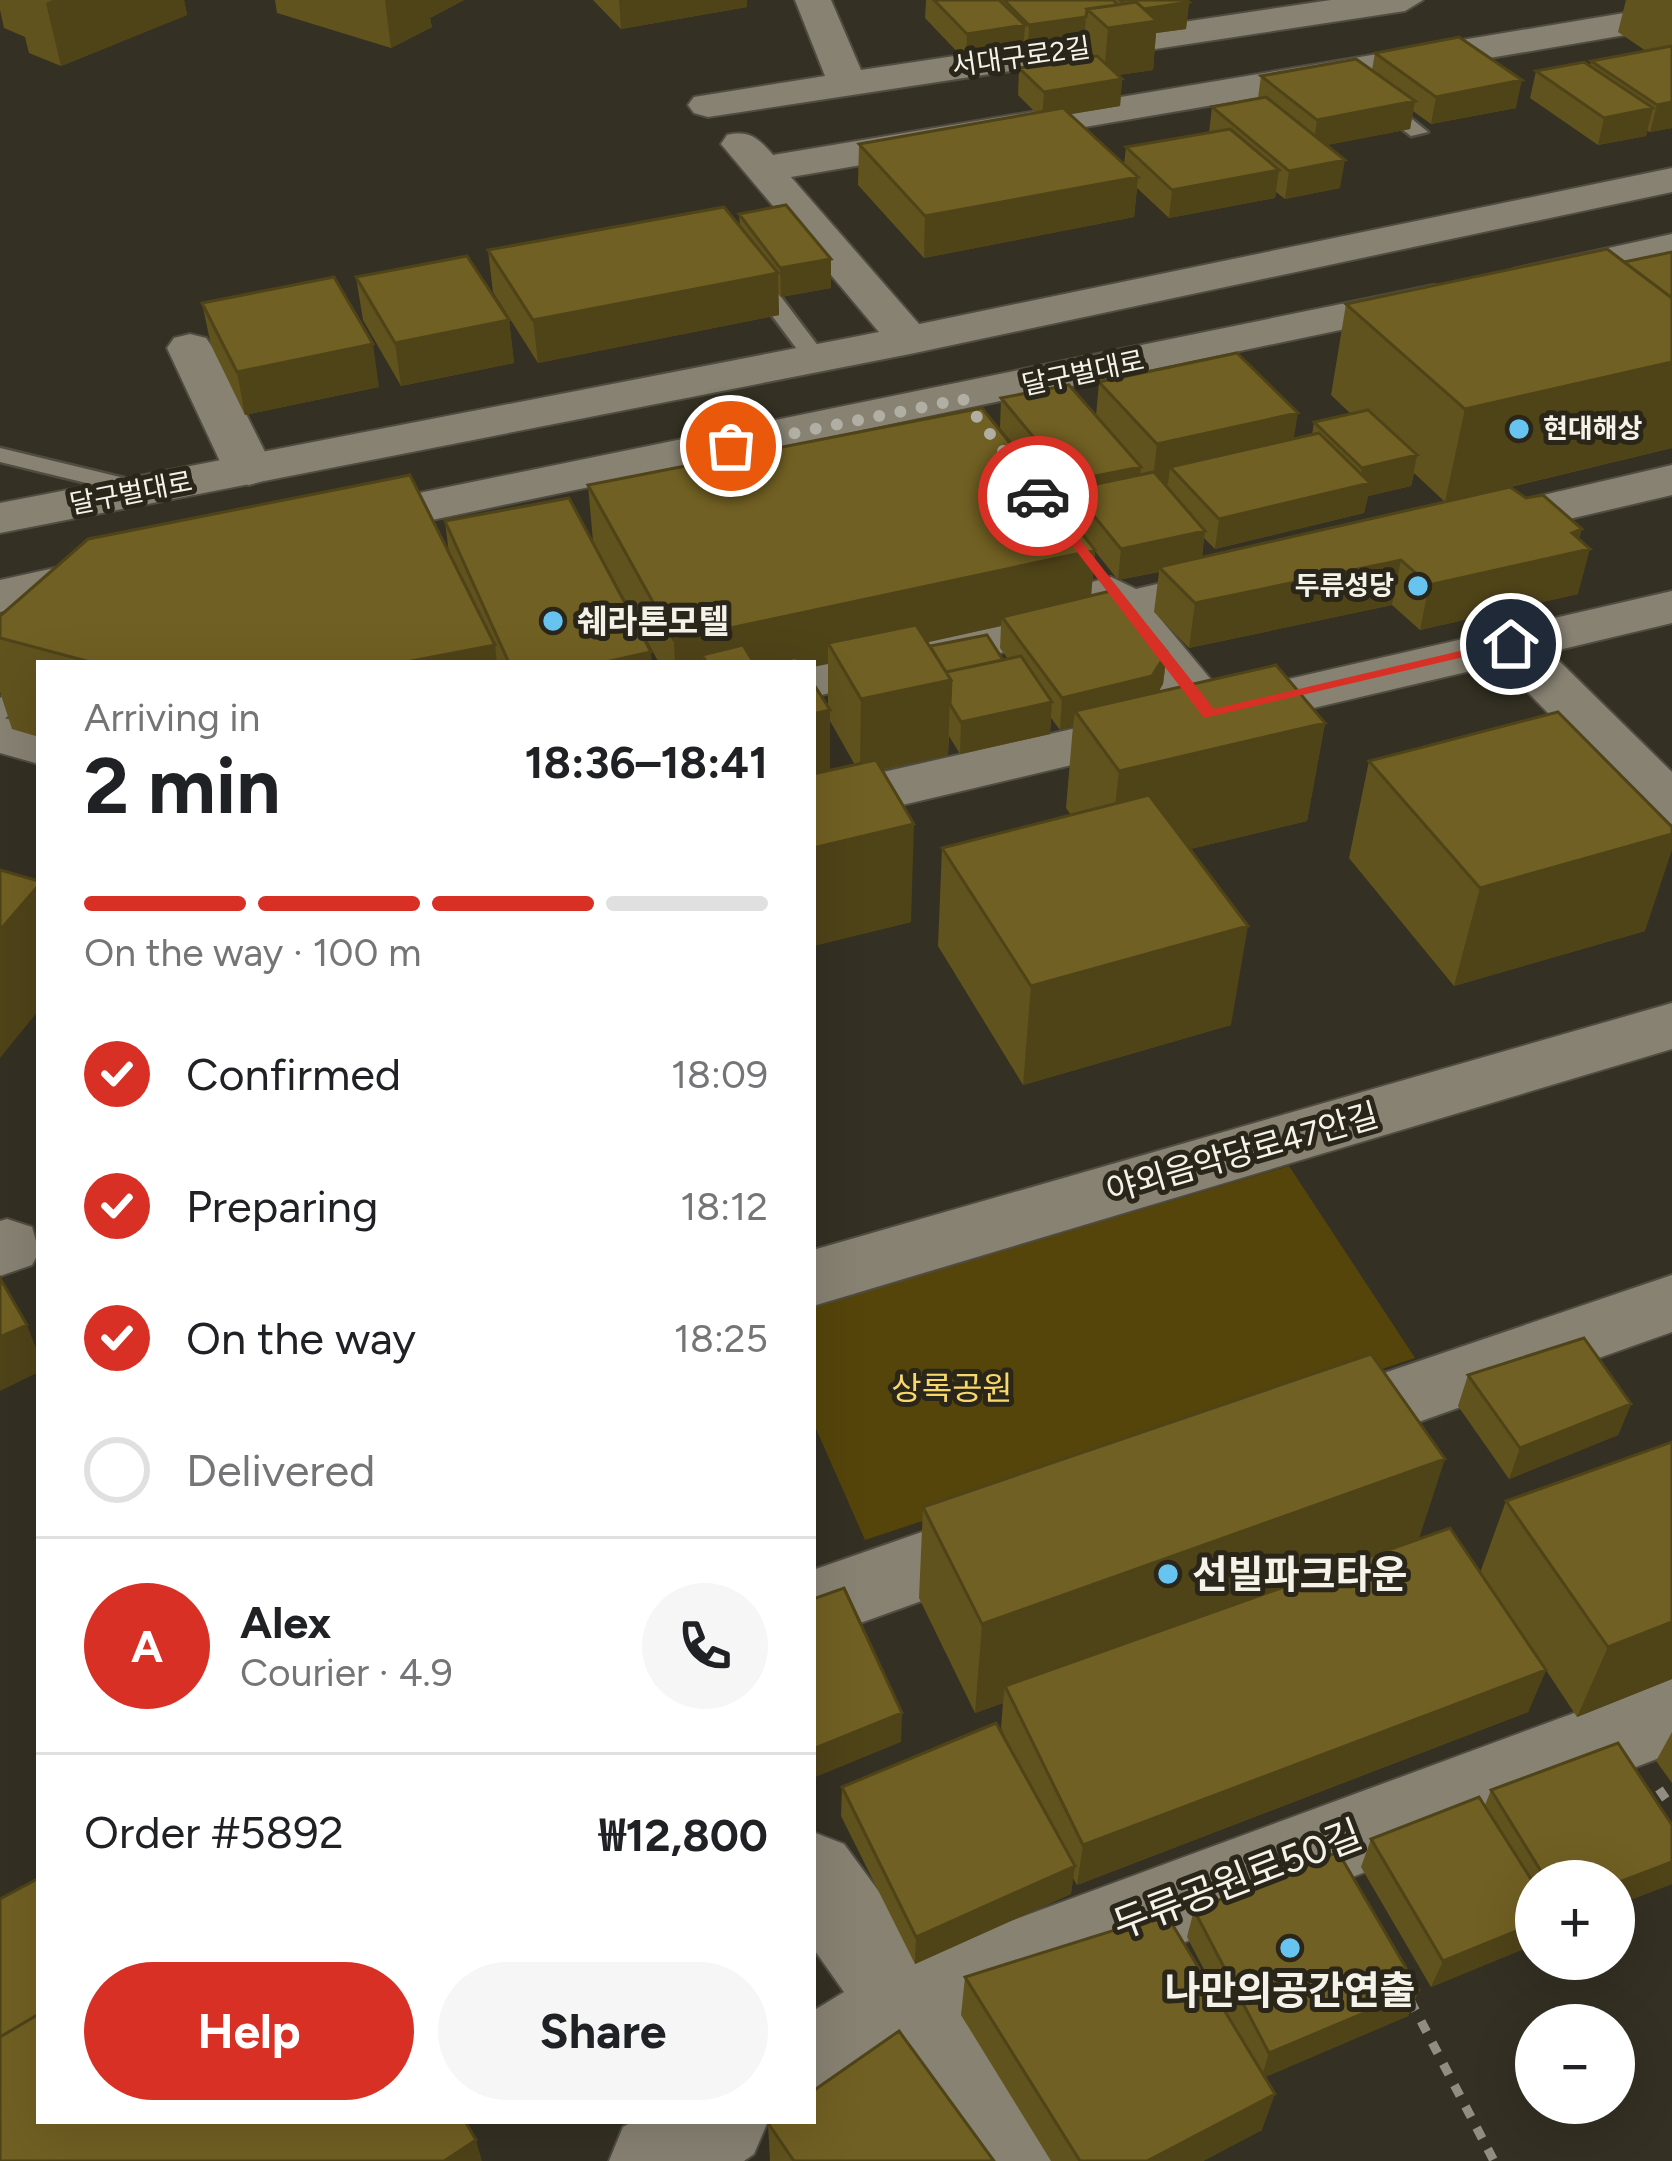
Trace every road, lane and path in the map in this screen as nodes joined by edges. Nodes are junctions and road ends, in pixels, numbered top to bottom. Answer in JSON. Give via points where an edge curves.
{"nodes":[{"id":1,"x":813,"y":0,"type":"edge"},
{"id":2,"x":1406,"y":0,"type":"edge"},
{"id":3,"x":1672,"y":16,"type":"edge"},
{"id":4,"x":1339,"y":72,"type":"junction"},
{"id":5,"x":847,"y":82,"type":"junction"},
{"id":6,"x":1418,"y":132,"type":"edge"},
{"id":7,"x":763,"y":169,"type":"junction"},
{"id":8,"x":1672,"y":180,"type":"edge"},
{"id":9,"x":1672,"y":247,"type":"edge"},
{"id":10,"x":735,"y":251,"type":"edge"},
{"id":11,"x":910,"y":340,"type":"junction"},
{"id":12,"x":190,"y":348,"type":"dead end"},
{"id":13,"x":816,"y":359,"type":"junction"},
{"id":14,"x":0,"y":455,"type":"edge"},
{"id":15,"x":249,"y":470,"type":"junction"},
{"id":16,"x":1672,"y":480,"type":"edge"},
{"id":17,"x":115,"y":483,"type":"junction"},
{"id":18,"x":0,"y":494,"type":"edge"},
{"id":19,"x":0,"y":518,"type":"edge"},
{"id":20,"x":290,"y":535,"type":"edge"},
{"id":21,"x":1420,"y":539,"type":"edge"},
{"id":22,"x":1079,"y":551,"type":"edge"},
{"id":23,"x":1283,"y":571,"type":"edge"},
{"id":24,"x":0,"y":596,"type":"edge"},
{"id":25,"x":1672,"y":607,"type":"edge"},
{"id":26,"x":1123,"y":608,"type":"junction"},
{"id":27,"x":0,"y":615,"type":"edge"},
{"id":28,"x":1511,"y":644,"type":"junction"},
{"id":29,"x":816,"y":679,"type":"edge"},
{"id":30,"x":36,"y":681,"type":"edge"},
{"id":31,"x":0,"y":713,"type":"edge"},
{"id":32,"x":1210,"y":715,"type":"junction"},
{"id":33,"x":0,"y":734,"type":"edge"},
{"id":34,"x":36,"y":745,"type":"edge"},
{"id":35,"x":1672,"y":806,"type":"edge"},
{"id":36,"x":816,"y":807,"type":"edge"},
{"id":37,"x":1672,"y":1026,"type":"edge"},
{"id":38,"x":816,"y":1277,"type":"edge"},
{"id":39,"x":1672,"y":1303,"type":"edge"},
{"id":40,"x":1257,"y":1449,"type":"edge"},
{"id":41,"x":1057,"y":1519,"type":"edge"},
{"id":42,"x":816,"y":1604,"type":"edge"},
{"id":43,"x":1672,"y":1715,"type":"edge"},
{"id":44,"x":816,"y":1878,"type":"edge"},
{"id":45,"x":1406,"y":1992,"type":"edge"},
{"id":46,"x":909,"y":2004,"type":"junction"},
{"id":47,"x":816,"y":2062,"type":"edge"},
{"id":48,"x":716,"y":2124,"type":"edge"},
{"id":49,"x":658,"y":2161,"type":"edge"},
{"id":50,"x":1019,"y":2161,"type":"edge"},
{"id":51,"x":1494,"y":2161,"type":"edge"}],
"edges":[{"from":1,"to":5,"type":"street"},
{"from":2,"to":5,"type":"street","name":"서대구로2길"},
{"from":3,"to":4,"type":"street"},
{"from":4,"to":6,"type":"lane"},
{"from":4,"to":7,"type":"street"},
{"from":5,"to":7,"type":"street","name":"서대구로2길","via":[[707,105]]},
{"from":7,"to":11,"type":"street"},
{"from":8,"to":11,"type":"street","name":"달구벌대로"},
{"from":9,"to":20,"type":"street","name":"달구벌대로","via":[[978,418]]},
{"from":10,"to":13,"type":"lane"},
{"from":11,"to":13,"type":"street","name":"달구벌대로"},
{"from":12,"to":15,"type":"street"},
{"from":13,"to":15,"type":"street","name":"달구벌대로"},
{"from":14,"to":17,"type":"lane"},
{"from":15,"to":17,"type":"street"},
{"from":15,"to":19,"type":"street","name":"달구벌대로"},
{"from":16,"to":21,"type":"street"},
{"from":17,"to":18,"type":"street"},
{"from":22,"to":26,"type":"street"},
{"from":23,"to":26,"type":"street"},
{"from":24,"to":27,"type":"street","via":[[159,560]]},
{"from":25,"to":28,"type":"street"},
{"from":26,"to":29,"type":"street"},
{"from":26,"to":32,"type":"street"},
{"from":28,"to":32,"type":"street"},
{"from":28,"to":35,"type":"street"},
{"from":30,"to":31,"type":"lane"},
{"from":32,"to":36,"type":"street"},
{"from":33,"to":34,"type":"street"},
{"from":37,"to":38,"type":"street","name":"야외음악당로47안길"},
{"from":39,"to":40,"type":"street"},
{"from":41,"to":42,"type":"street"},
{"from":43,"to":46,"type":"street","name":"두류공원로50길"},
{"from":44,"to":46,"type":"street"},
{"from":45,"to":51,"type":"path"},
{"from":46,"to":47,"type":"street","name":"두류공원로50길"},
{"from":46,"to":50,"type":"street"},
{"from":48,"to":49,"type":"street"}]}
